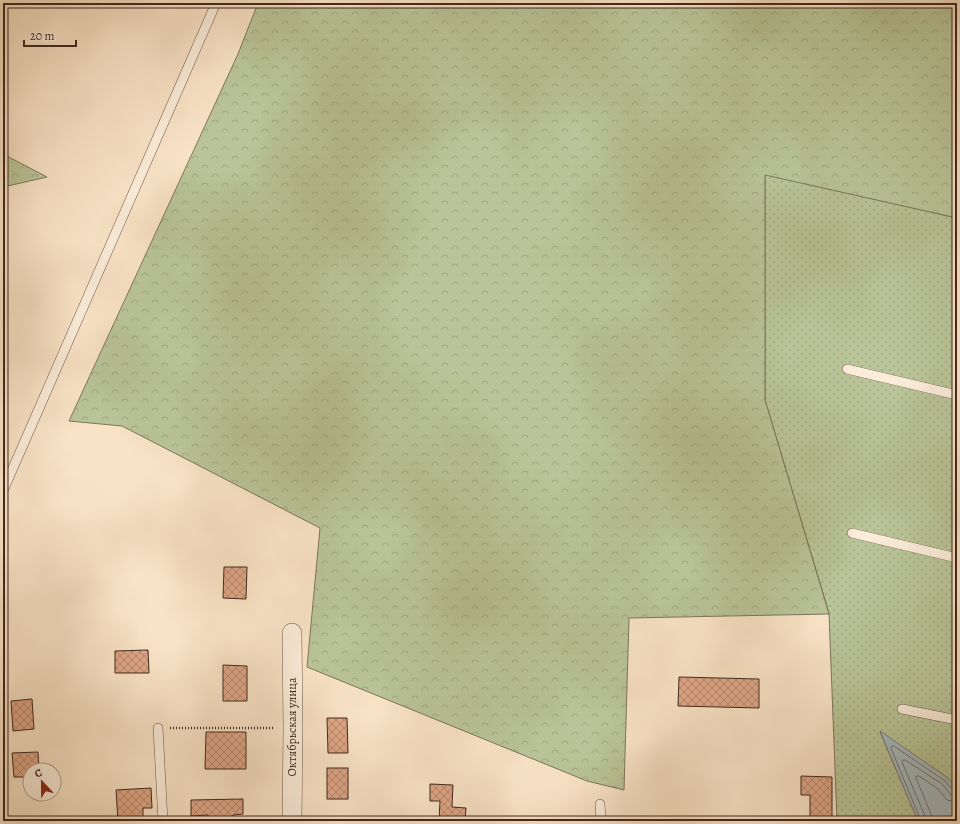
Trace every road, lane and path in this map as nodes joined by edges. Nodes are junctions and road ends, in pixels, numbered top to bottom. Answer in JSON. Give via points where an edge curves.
{"nodes":[{"id":1,"x":216,"y":3,"type":"edge"},
{"id":2,"x":848,"y":369,"type":"dead end"},
{"id":3,"x":957,"y":395,"type":"edge"},
{"id":4,"x":3,"y":491,"type":"edge"},
{"id":5,"x":852,"y":533,"type":"dead end"},
{"id":6,"x":957,"y":558,"type":"edge"},
{"id":7,"x":292,"y":633,"type":"dead end"},
{"id":8,"x":902,"y":709,"type":"dead end"},
{"id":9,"x":957,"y":720,"type":"edge"},
{"id":10,"x":158,"y":728,"type":"joint"},
{"id":11,"x":293,"y":728,"type":"junction"},
{"id":12,"x":600,"y":804,"type":"dead end"},
{"id":13,"x":163,"y":821,"type":"edge"},
{"id":14,"x":292,"y":821,"type":"edge"},
{"id":15,"x":600,"y":821,"type":"edge"}],
"edges":[{"from":1,"to":4,"type":"lane"},
{"from":2,"to":3,"type":"lane"},
{"from":5,"to":6,"type":"lane"},
{"from":7,"to":11,"type":"street","name":"Октябрьская улица"},
{"from":8,"to":9,"type":"lane"},
{"from":10,"to":11,"type":"path"},
{"from":10,"to":13,"type":"lane"},
{"from":11,"to":14,"type":"street","name":"Октябрьская улица"},
{"from":12,"to":15,"type":"lane"}]}
